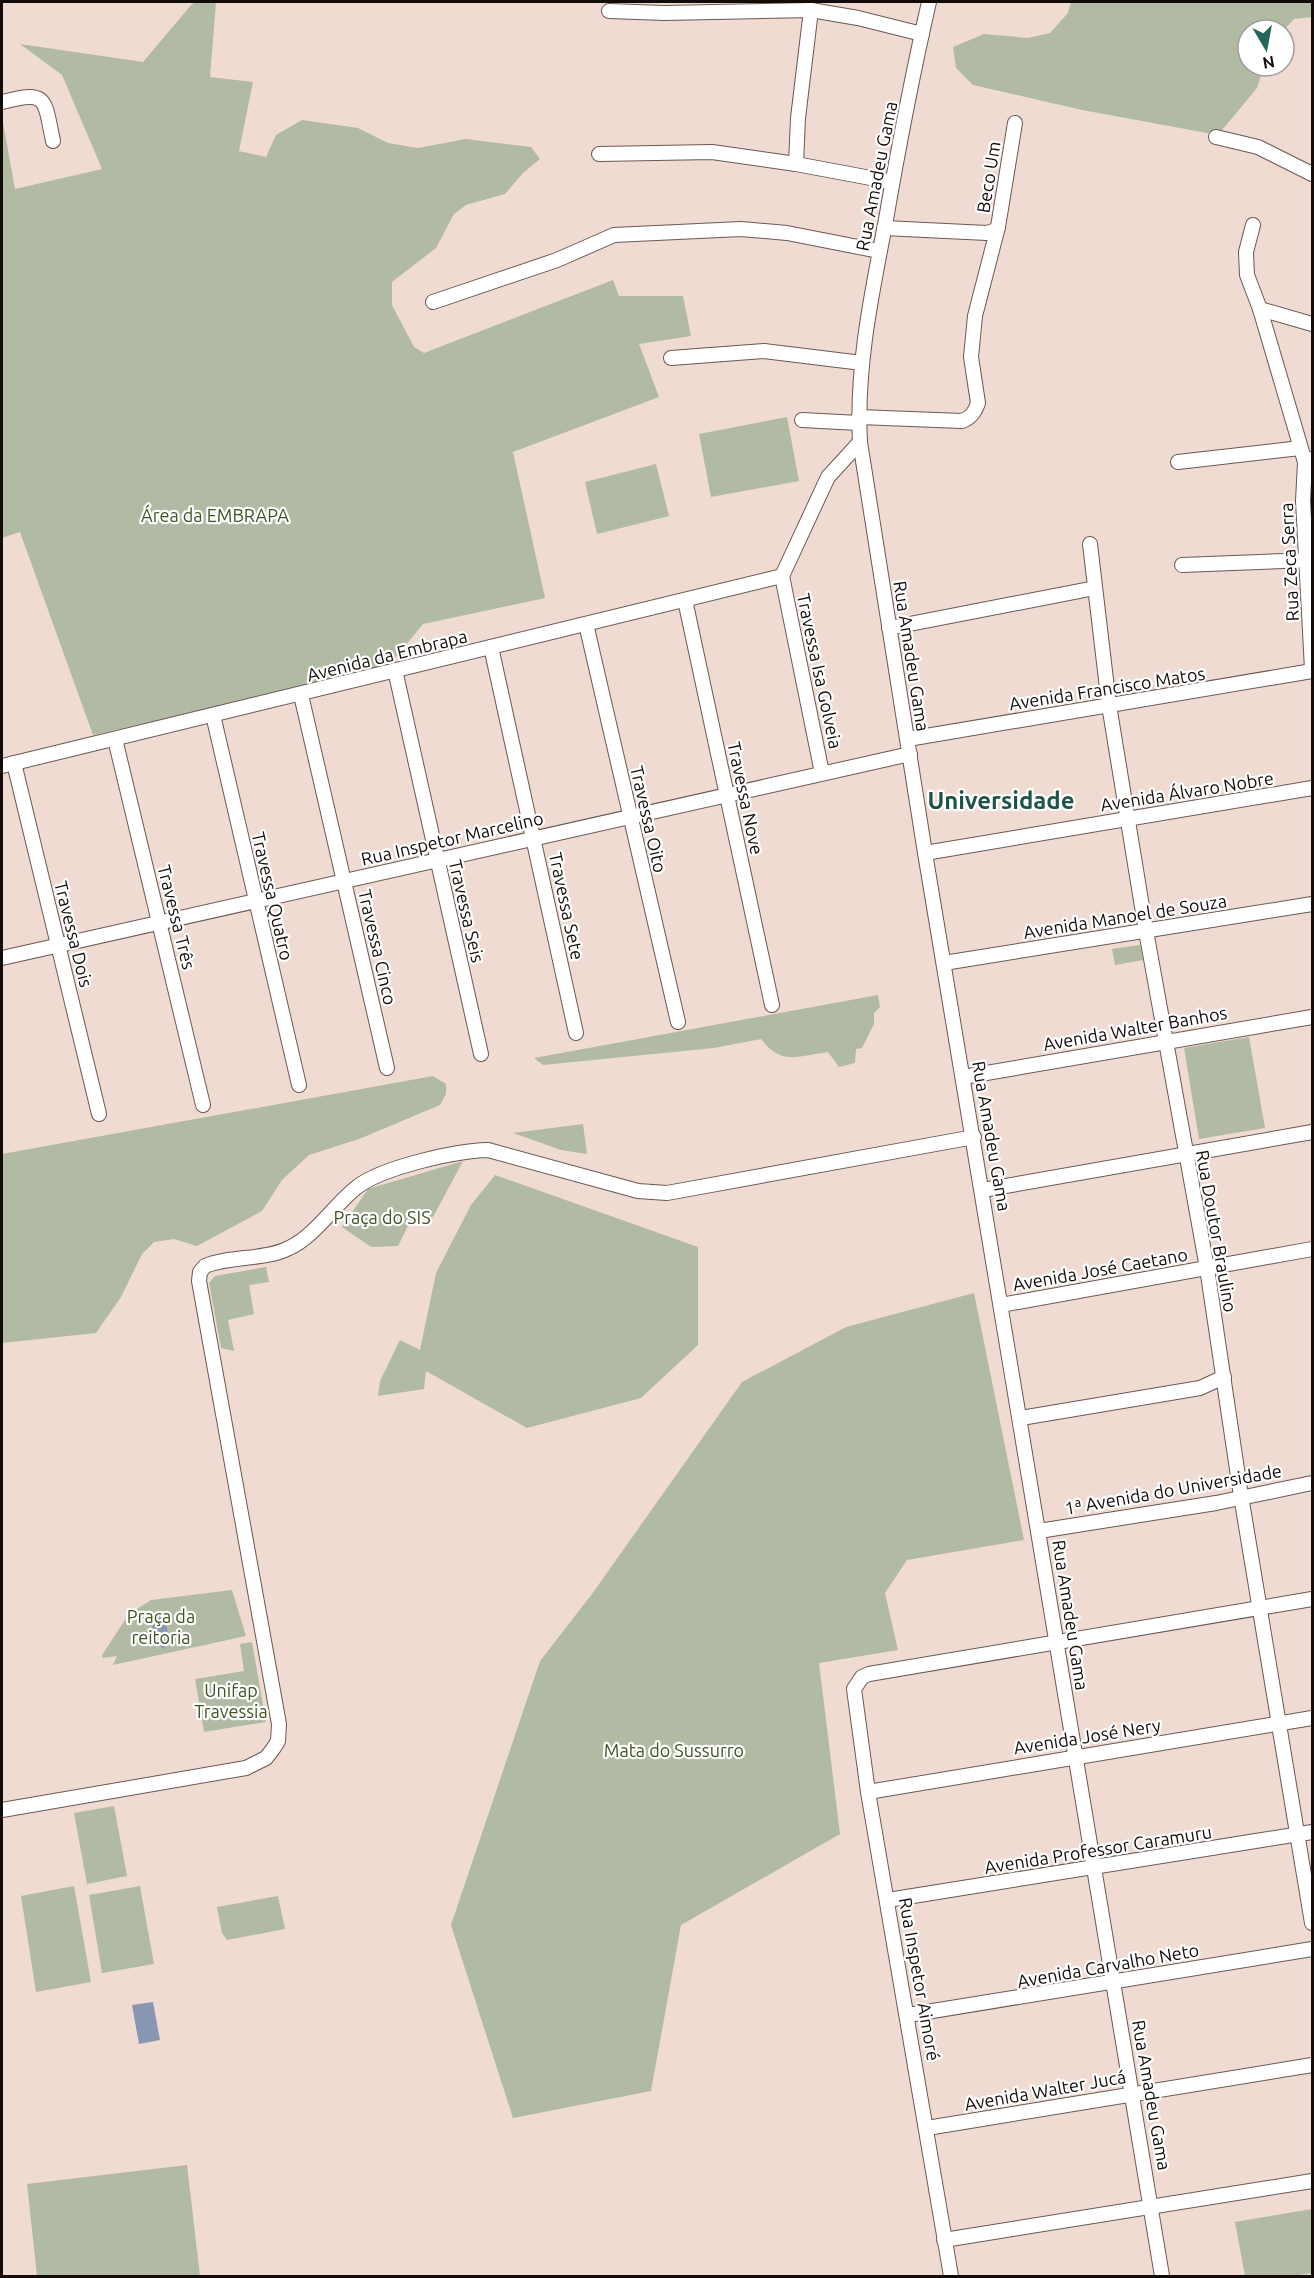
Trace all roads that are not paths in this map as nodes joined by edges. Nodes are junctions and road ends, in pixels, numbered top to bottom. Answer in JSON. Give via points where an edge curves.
{"nodes":[{"id":1,"x":929,"y":2,"type":"edge"},
{"id":2,"x":811,"y":10,"type":"junction"},
{"id":3,"x":609,"y":11,"type":"dead end"},
{"id":4,"x":922,"y":34,"type":"junction"},
{"id":5,"x":2,"y":102,"type":"edge"},
{"id":6,"x":1015,"y":123,"type":"dead end"},
{"id":7,"x":1216,"y":137,"type":"dead end"},
{"id":8,"x":53,"y":141,"type":"dead end"},
{"id":9,"x":599,"y":154,"type":"dead end"},
{"id":10,"x":796,"y":164,"type":"junction"},
{"id":11,"x":1312,"y":174,"type":"edge"},
{"id":12,"x":892,"y":182,"type":"junction"},
{"id":13,"x":1253,"y":225,"type":"dead end"},
{"id":14,"x":998,"y":226,"type":"junction"},
{"id":15,"x":884,"y":228,"type":"junction"},
{"id":16,"x":879,"y":251,"type":"junction"},
{"id":17,"x":433,"y":302,"type":"dead end"},
{"id":18,"x":1260,"y":309,"type":"junction"},
{"id":19,"x":1312,"y":324,"type":"edge"},
{"id":20,"x":671,"y":358,"type":"dead end"},
{"id":21,"x":862,"y":363,"type":"junction"},
{"id":22,"x":802,"y":420,"type":"dead end"},
{"id":23,"x":859,"y":420,"type":"junction"},
{"id":24,"x":860,"y":442,"type":"junction"},
{"id":25,"x":1300,"y":448,"type":"junction"},
{"id":26,"x":1309,"y":460,"type":"edge"},
{"id":27,"x":1178,"y":462,"type":"dead end"},
{"id":28,"x":1090,"y":544,"type":"dead end"},
{"id":29,"x":1309,"y":560,"type":"edge"},
{"id":30,"x":1182,"y":565,"type":"dead end"},
{"id":31,"x":782,"y":576,"type":"junction"},
{"id":32,"x":1095,"y":588,"type":"junction"},
{"id":33,"x":685,"y":600,"type":"junction"},
{"id":34,"x":586,"y":624,"type":"junction"},
{"id":35,"x":889,"y":628,"type":"junction"},
{"id":36,"x":491,"y":647,"type":"junction"},
{"id":37,"x":395,"y":670,"type":"junction"},
{"id":38,"x":1312,"y":670,"type":"edge"},
{"id":39,"x":301,"y":695,"type":"junction"},
{"id":40,"x":1110,"y":705,"type":"junction"},
{"id":41,"x":213,"y":715,"type":"junction"},
{"id":42,"x":115,"y":739,"type":"junction"},
{"id":43,"x":908,"y":739,"type":"junction"},
{"id":44,"x":910,"y":754,"type":"junction"},
{"id":45,"x":8,"y":765,"type":"edge"},
{"id":46,"x":822,"y":774,"type":"junction"},
{"id":47,"x":1312,"y":788,"type":"edge"},
{"id":48,"x":727,"y":795,"type":"junction"},
{"id":49,"x":630,"y":817,"type":"junction"},
{"id":50,"x":1128,"y":819,"type":"junction"},
{"id":51,"x":533,"y":838,"type":"junction"},
{"id":52,"x":925,"y":852,"type":"junction"},
{"id":53,"x":437,"y":860,"type":"junction"},
{"id":54,"x":344,"y":881,"type":"junction"},
{"id":55,"x":256,"y":901,"type":"junction"},
{"id":56,"x":1312,"y":904,"type":"edge"},
{"id":57,"x":159,"y":923,"type":"junction"},
{"id":58,"x":1146,"y":931,"type":"junction"},
{"id":59,"x":58,"y":945,"type":"junction"},
{"id":60,"x":2,"y":958,"type":"edge"},
{"id":61,"x":944,"y":963,"type":"junction"},
{"id":62,"x":772,"y":1005,"type":"dead end"},
{"id":63,"x":1312,"y":1017,"type":"edge"},
{"id":64,"x":678,"y":1022,"type":"dead end"},
{"id":65,"x":576,"y":1033,"type":"dead end"},
{"id":66,"x":1166,"y":1041,"type":"junction"},
{"id":67,"x":480,"y":1054,"type":"dead end"},
{"id":68,"x":387,"y":1068,"type":"dead end"},
{"id":69,"x":963,"y":1077,"type":"junction"},
{"id":70,"x":298,"y":1084,"type":"dead end"},
{"id":71,"x":203,"y":1105,"type":"dead end"},
{"id":72,"x":99,"y":1114,"type":"dead end"},
{"id":73,"x":1312,"y":1132,"type":"edge"},
{"id":74,"x":974,"y":1137,"type":"junction"},
{"id":75,"x":1186,"y":1154,"type":"junction"},
{"id":76,"x":983,"y":1190,"type":"junction"},
{"id":77,"x":1312,"y":1249,"type":"edge"},
{"id":78,"x":1207,"y":1268,"type":"junction"},
{"id":79,"x":1001,"y":1305,"type":"junction"},
{"id":80,"x":1224,"y":1377,"type":"junction"},
{"id":81,"x":1021,"y":1418,"type":"junction"},
{"id":82,"x":1312,"y":1483,"type":"edge"},
{"id":83,"x":1241,"y":1496,"type":"junction"},
{"id":84,"x":1039,"y":1531,"type":"junction"},
{"id":85,"x":1312,"y":1599,"type":"edge"},
{"id":86,"x":1259,"y":1607,"type":"junction"},
{"id":87,"x":1057,"y":1641,"type":"junction"},
{"id":88,"x":1312,"y":1718,"type":"edge"},
{"id":89,"x":1280,"y":1724,"type":"junction"},
{"id":90,"x":1077,"y":1755,"type":"junction"},
{"id":91,"x":868,"y":1792,"type":"junction"},
{"id":92,"x":2,"y":1810,"type":"edge"},
{"id":93,"x":1312,"y":1832,"type":"edge"},
{"id":94,"x":1298,"y":1835,"type":"junction"},
{"id":95,"x":1096,"y":1868,"type":"junction"},
{"id":96,"x":888,"y":1900,"type":"junction"},
{"id":97,"x":1312,"y":1923,"type":"edge"},
{"id":98,"x":1312,"y":1949,"type":"edge"},
{"id":99,"x":1114,"y":1981,"type":"junction"},
{"id":100,"x":908,"y":2015,"type":"junction"},
{"id":101,"x":1312,"y":2065,"type":"edge"},
{"id":102,"x":1133,"y":2092,"type":"junction"},
{"id":103,"x":927,"y":2128,"type":"junction"},
{"id":104,"x":1312,"y":2181,"type":"edge"},
{"id":105,"x":1153,"y":2208,"type":"junction"},
{"id":106,"x":944,"y":2240,"type":"junction"},
{"id":107,"x":951,"y":2277,"type":"edge"},
{"id":108,"x":1162,"y":2277,"type":"edge"}],
"edges":[{"from":1,"to":4,"type":"street","name":"Rua Amadeu Gama"},
{"from":2,"to":3,"type":"street"},
{"from":2,"to":4,"type":"street"},
{"from":2,"to":10,"type":"street"},
{"from":4,"to":12,"type":"street","name":"Rua Amadeu Gama"},
{"from":5,"to":8,"type":"street","via":[[29,95],[38,97],[45,103]]},
{"from":6,"to":14,"type":"street","name":"Beco Um"},
{"from":7,"to":11,"type":"street","via":[[1258,147]]},
{"from":9,"to":10,"type":"street","via":[[712,152]]},
{"from":10,"to":12,"type":"street"},
{"from":12,"to":15,"type":"street","name":"Rua Amadeu Gama"},
{"from":13,"to":18,"type":"street","name":"Rua Zeca Serra","via":[[1246,267]]},
{"from":14,"to":15,"type":"street","name":"Beco Um","via":[[996,231],[987,232]]},
{"from":14,"to":23,"type":"street","via":[[975,316],[971,357],[978,403],[967,419]]},
{"from":15,"to":16,"type":"street","name":"Rua Amadeu Gama"},
{"from":16,"to":17,"type":"street","via":[[787,233],[741,229],[614,235],[557,260]]},
{"from":16,"to":21,"type":"street","name":"Rua Amadeu Gama"},
{"from":18,"to":19,"type":"street"},
{"from":18,"to":25,"type":"street","name":"Rua Zeca Serra"},
{"from":20,"to":21,"type":"street","via":[[765,351]]},
{"from":21,"to":23,"type":"street","name":"Rua Amadeu Gama"},
{"from":22,"to":23,"type":"street"},
{"from":23,"to":24,"type":"street","name":"Rua Amadeu Gama"},
{"from":24,"to":31,"type":"street","via":[[828,477]]},
{"from":24,"to":35,"type":"street","name":"Rua Amadeu Gama"},
{"from":25,"to":26,"type":"street","name":"Rua Zeca Serra"},
{"from":25,"to":27,"type":"street"},
{"from":26,"to":29,"type":"street","name":"Rua Zeca Serra"},
{"from":28,"to":32,"type":"street","name":"Rua Doutor Braulino"},
{"from":29,"to":30,"type":"street"},
{"from":29,"to":38,"type":"street","name":"Rua Zeca Serra"},
{"from":31,"to":33,"type":"street","name":"Avenida da Embrapa"},
{"from":31,"to":46,"type":"street","name":"Travessa Isa Golveia"},
{"from":32,"to":35,"type":"street"},
{"from":32,"to":40,"type":"street","name":"Rua Doutor Braulino"},
{"from":33,"to":34,"type":"street","name":"Avenida da Embrapa"},
{"from":33,"to":48,"type":"street","name":"Travessa Nove"},
{"from":34,"to":36,"type":"street","name":"Avenida da Embrapa"},
{"from":34,"to":49,"type":"street","name":"Travessa Oito"},
{"from":35,"to":43,"type":"street","name":"Rua Amadeu Gama"},
{"from":36,"to":37,"type":"street","name":"Avenida da Embrapa"},
{"from":36,"to":51,"type":"street","name":"Travessa Sete"},
{"from":37,"to":39,"type":"street","name":"Avenida da Embrapa"},
{"from":37,"to":53,"type":"street","name":"Travessa Seis"},
{"from":38,"to":40,"type":"street","name":"Avenida Francisco Matos"},
{"from":39,"to":41,"type":"street","name":"Avenida da Embrapa"},
{"from":39,"to":54,"type":"street","name":"Travessa Cinco"},
{"from":40,"to":43,"type":"street","name":"Avenida Francisco Matos"},
{"from":40,"to":50,"type":"street","name":"Rua Doutor Braulino"},
{"from":41,"to":42,"type":"street","name":"Avenida da Embrapa"},
{"from":41,"to":55,"type":"street","name":"Travessa Quatro"},
{"from":42,"to":45,"type":"street","name":"Avenida da Embrapa"},
{"from":42,"to":57,"type":"street","name":"Travessa Três"},
{"from":43,"to":44,"type":"street","name":"Rua Amadeu Gama"},
{"from":44,"to":46,"type":"street","name":"Rua Inspetor Marcelino"},
{"from":44,"to":52,"type":"street","name":"Rua Amadeu Gama"},
{"from":45,"to":59,"type":"street","name":"Travessa Dois"},
{"from":46,"to":48,"type":"street","name":"Rua Inspetor Marcelino"},
{"from":47,"to":50,"type":"street","name":"Avenida Álvaro Nobre"},
{"from":48,"to":49,"type":"street","name":"Rua Inspetor Marcelino"},
{"from":48,"to":62,"type":"street","name":"Travessa Nove"},
{"from":49,"to":51,"type":"street","name":"Rua Inspetor Marcelino"},
{"from":49,"to":64,"type":"street","name":"Travessa Oito"},
{"from":50,"to":52,"type":"street","name":"Avenida Álvaro Nobre"},
{"from":50,"to":58,"type":"street","name":"Rua Doutor Braulino"},
{"from":51,"to":53,"type":"street","name":"Rua Inspetor Marcelino"},
{"from":51,"to":65,"type":"street","name":"Travessa Sete"},
{"from":52,"to":61,"type":"street","name":"Rua Amadeu Gama"},
{"from":53,"to":54,"type":"street","name":"Rua Inspetor Marcelino"},
{"from":53,"to":67,"type":"street","name":"Travessa Seis"},
{"from":54,"to":55,"type":"street","name":"Rua Inspetor Marcelino"},
{"from":54,"to":68,"type":"street","name":"Travessa Cinco"},
{"from":55,"to":57,"type":"street","name":"Rua Inspetor Marcelino"},
{"from":55,"to":70,"type":"street","name":"Travessa Quatro"},
{"from":56,"to":58,"type":"street","name":"Avenida Manoel de Souza"},
{"from":57,"to":59,"type":"street","name":"Rua Inspetor Marcelino"},
{"from":57,"to":71,"type":"street","name":"Travessa Três"},
{"from":58,"to":61,"type":"street","name":"Avenida Manoel de Souza"},
{"from":58,"to":66,"type":"street","name":"Rua Doutor Braulino"},
{"from":59,"to":60,"type":"street","name":"Rua Inspetor Marcelino"},
{"from":59,"to":72,"type":"street","name":"Travessa Dois"},
{"from":61,"to":69,"type":"street","name":"Rua Amadeu Gama"},
{"from":63,"to":66,"type":"street","name":"Avenida Walter Banhos"},
{"from":66,"to":69,"type":"street","name":"Avenida Walter Banhos"},
{"from":66,"to":75,"type":"street","name":"Rua Doutor Braulino"},
{"from":69,"to":74,"type":"street","name":"Rua Amadeu Gama"},
{"from":73,"to":75,"type":"street"},
{"from":74,"to":76,"type":"street","name":"Rua Amadeu Gama"},
{"from":74,"to":92,"type":"street","via":[[667,1193],[638,1191],[488,1150],[473,1150],[433,1158],[365,1182],[291,1248],[205,1266],[199,1281],[264,1632],[279,1724],[278,1741],[266,1758],[246,1768]]},
{"from":75,"to":76,"type":"street"},
{"from":75,"to":78,"type":"street","name":"Rua Doutor Braulino"},
{"from":76,"to":79,"type":"street","name":"Rua Amadeu Gama"},
{"from":77,"to":78,"type":"street","name":"Avenida José Caetano"},
{"from":78,"to":79,"type":"street","name":"Avenida José Caetano"},
{"from":78,"to":80,"type":"street","name":"Rua Doutor Braulino"},
{"from":79,"to":81,"type":"street","name":"Rua Amadeu Gama"},
{"from":80,"to":81,"type":"street","via":[[1200,1388]]},
{"from":80,"to":83,"type":"street","name":"Rua Doutor Braulino"},
{"from":81,"to":84,"type":"street","name":"Rua Amadeu Gama"},
{"from":82,"to":83,"type":"street","name":"1ª Avenida do Universidade"},
{"from":83,"to":84,"type":"street","name":"1ª Avenida do Universidade"},
{"from":83,"to":86,"type":"street","name":"Rua Doutor Braulino"},
{"from":84,"to":87,"type":"street","name":"Rua Amadeu Gama"},
{"from":85,"to":86,"type":"street"},
{"from":86,"to":87,"type":"street"},
{"from":86,"to":89,"type":"street","name":"Rua Doutor Braulino"},
{"from":87,"to":90,"type":"street","name":"Rua Amadeu Gama"},
{"from":87,"to":91,"type":"street","name":"Rua Inspetor Aimoré","via":[[862,1677],[854,1689]]},
{"from":88,"to":89,"type":"street","name":"Avenida José Nery"},
{"from":89,"to":90,"type":"street","name":"Avenida José Nery"},
{"from":89,"to":94,"type":"street","name":"Rua Doutor Braulino"},
{"from":90,"to":91,"type":"street","name":"Avenida José Nery"},
{"from":90,"to":95,"type":"street","name":"Rua Amadeu Gama"},
{"from":91,"to":96,"type":"street","name":"Rua Inspetor Aimoré"},
{"from":93,"to":94,"type":"street","name":"Avenida Professor Caramuru"},
{"from":94,"to":95,"type":"street","name":"Avenida Professor Caramuru"},
{"from":94,"to":97,"type":"street","name":"Rua Doutor Braulino"},
{"from":95,"to":96,"type":"street","name":"Avenida Professor Caramuru"},
{"from":95,"to":99,"type":"street","name":"Rua Amadeu Gama"},
{"from":96,"to":100,"type":"street","name":"Rua Inspetor Aimoré"},
{"from":98,"to":99,"type":"street","name":"Avenida Carvalho Neto"},
{"from":99,"to":100,"type":"street","name":"Avenida Carvalho Neto"},
{"from":99,"to":102,"type":"street","name":"Rua Amadeu Gama"},
{"from":100,"to":103,"type":"street","name":"Rua Inspetor Aimoré"},
{"from":101,"to":102,"type":"street","name":"Avenida Walter Jucá"},
{"from":102,"to":103,"type":"street","name":"Avenida Walter Jucá"},
{"from":102,"to":105,"type":"street","name":"Rua Amadeu Gama"},
{"from":103,"to":106,"type":"street","name":"Rua Inspetor Aimoré"},
{"from":104,"to":105,"type":"street"},
{"from":105,"to":106,"type":"street"},
{"from":105,"to":108,"type":"street","name":"Rua Amadeu Gama"},
{"from":106,"to":107,"type":"street","name":"Rua Inspetor Aimoré"}]}
